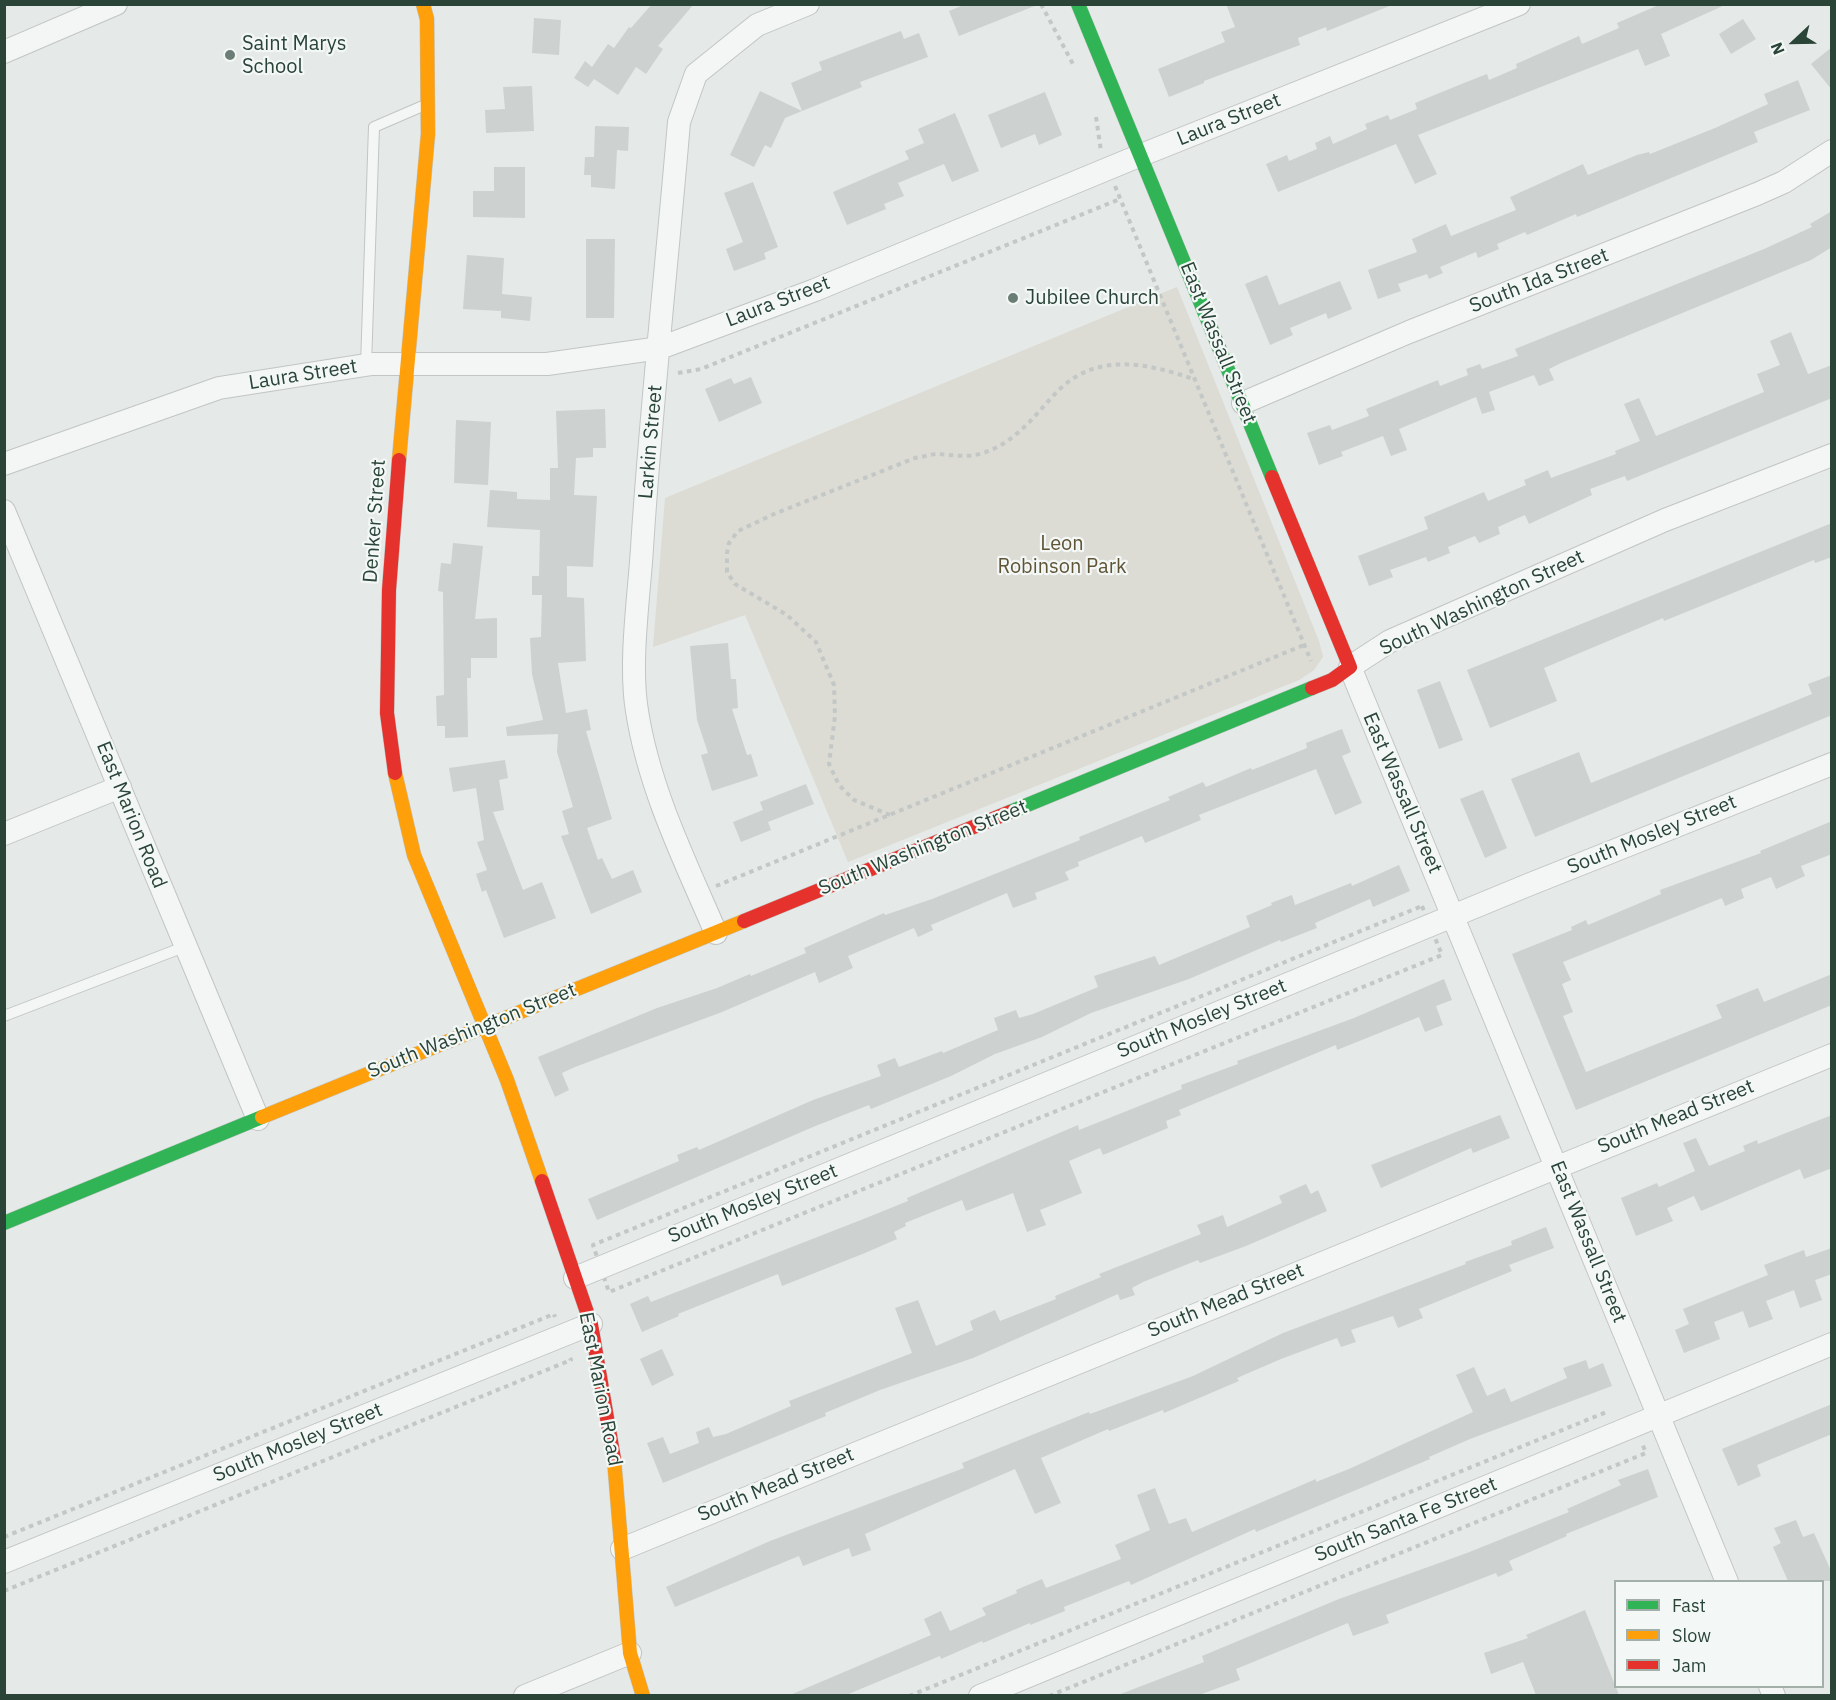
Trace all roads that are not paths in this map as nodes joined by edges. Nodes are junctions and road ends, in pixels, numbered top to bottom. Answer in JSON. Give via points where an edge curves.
{"nodes":[{"id":1,"x":116,"y":4,"type":"edge"},
{"id":2,"x":423,"y":4,"type":"edge"},
{"id":3,"x":808,"y":4,"type":"edge"},
{"id":4,"x":1078,"y":4,"type":"edge"},
{"id":5,"x":1519,"y":4,"type":"edge"},
{"id":6,"x":4,"y":52,"type":"edge"},
{"id":7,"x":428,"y":104,"type":"junction"},
{"id":8,"x":1832,"y":151,"type":"edge"},
{"id":9,"x":1140,"y":155,"type":"junction"},
{"id":10,"x":660,"y":348,"type":"junction"},
{"id":11,"x":406,"y":364,"type":"junction"},
{"id":12,"x":366,"y":365,"type":"junction"},
{"id":13,"x":1243,"y":403,"type":"junction"},
{"id":14,"x":1832,"y":455,"type":"edge"},
{"id":15,"x":4,"y":464,"type":"edge"},
{"id":16,"x":4,"y":511,"type":"edge"},
{"id":17,"x":1350,"y":667,"type":"junction"},
{"id":18,"x":1832,"y":764,"type":"edge"},
{"id":19,"x":120,"y":787,"type":"junction"},
{"id":20,"x":4,"y":834,"type":"edge"},
{"id":21,"x":1453,"y":915,"type":"junction"},
{"id":22,"x":716,"y":933,"type":"junction"},
{"id":23,"x":184,"y":946,"type":"junction"},
{"id":24,"x":4,"y":1016,"type":"edge"},
{"id":25,"x":485,"y":1026,"type":"junction"},
{"id":26,"x":1832,"y":1055,"type":"edge"},
{"id":27,"x":258,"y":1119,"type":"junction"},
{"id":28,"x":1557,"y":1166,"type":"junction"},
{"id":29,"x":4,"y":1223,"type":"edge"},
{"id":30,"x":575,"y":1278,"type":"junction"},
{"id":31,"x":591,"y":1324,"type":"junction"},
{"id":32,"x":1832,"y":1344,"type":"edge"},
{"id":33,"x":1659,"y":1416,"type":"junction"},
{"id":34,"x":622,"y":1549,"type":"junction"},
{"id":35,"x":4,"y":1562,"type":"edge"},
{"id":36,"x":1727,"y":1580,"type":"edge"},
{"id":37,"x":630,"y":1653,"type":"junction"},
{"id":38,"x":525,"y":1695,"type":"edge"},
{"id":39,"x":643,"y":1695,"type":"edge"},
{"id":40,"x":980,"y":1695,"type":"edge"}],
"edges":[{"from":1,"to":6,"type":"street"},
{"from":2,"to":7,"type":"street","name":"Denker Street","via":[[427,19]]},
{"from":3,"to":10,"type":"street","name":"Larkin Street","via":[[757,25],[696,75],[679,122]]},
{"from":4,"to":9,"type":"street","name":"East Wassall Street"},
{"from":5,"to":9,"type":"street","name":"Laura Street"},
{"from":7,"to":11,"type":"street","name":"Denker Street"},
{"from":7,"to":12,"type":"lane","via":[[374,127]]},
{"from":8,"to":13,"type":"street","name":"South Ida Street","via":[[1784,182],[1757,194],[1408,332]]},
{"from":9,"to":10,"type":"street","name":"Laura Street","via":[[814,290]]},
{"from":9,"to":13,"type":"street","name":"East Wassall Street"},
{"from":10,"to":11,"type":"street","name":"Laura Street","via":[[547,364]]},
{"from":10,"to":22,"type":"street","name":"Larkin Street","via":[[643,532],[636,708],[664,814]]},
{"from":11,"to":12,"type":"street","name":"Laura Street"},
{"from":11,"to":25,"type":"street","name":"Denker Street","via":[[389,590],[386,704],[391,755],[414,855]]},
{"from":12,"to":15,"type":"street","name":"Laura Street","via":[[219,388]]},
{"from":13,"to":17,"type":"street","name":"East Wassall Street"},
{"from":14,"to":17,"type":"street","name":"South Washington Street","via":[[1665,519],[1390,641]]},
{"from":16,"to":19,"type":"street","name":"East Marion Road"},
{"from":17,"to":21,"type":"street","name":"East Wassall Street"},
{"from":17,"to":22,"type":"street","name":"South Washington Street","via":[[1324,684]]},
{"from":18,"to":21,"type":"street","name":"South Mosley Street"},
{"from":19,"to":20,"type":"street"},
{"from":19,"to":23,"type":"street","name":"East Marion Road"},
{"from":21,"to":28,"type":"street","name":"East Wassall Street"},
{"from":21,"to":30,"type":"street","name":"South Mosley Street"},
{"from":22,"to":25,"type":"street","name":"South Washington Street"},
{"from":23,"to":24,"type":"lane"},
{"from":23,"to":27,"type":"street","name":"East Marion Road"},
{"from":25,"to":27,"type":"street","name":"South Washington Street"},
{"from":25,"to":30,"type":"street","name":"East Marion Road"},
{"from":26,"to":28,"type":"street","name":"South Mead Street"},
{"from":27,"to":29,"type":"street","name":"South Washington Street"},
{"from":28,"to":33,"type":"street","name":"East Wassall Street"},
{"from":28,"to":34,"type":"street","name":"South Mead Street"},
{"from":30,"to":31,"type":"street","name":"East Marion Road"},
{"from":31,"to":34,"type":"street","name":"East Marion Road","via":[[617,1475]]},
{"from":31,"to":35,"type":"street","name":"South Mosley Street"},
{"from":32,"to":33,"type":"street","name":"South Santa Fe Street"},
{"from":33,"to":36,"type":"street","name":"East Wassall Street"},
{"from":33,"to":40,"type":"street","name":"South Santa Fe Street"},
{"from":34,"to":37,"type":"street","name":"East Marion Road"},
{"from":37,"to":38,"type":"street"},
{"from":37,"to":39,"type":"street","name":"East Marion Road"}]}
